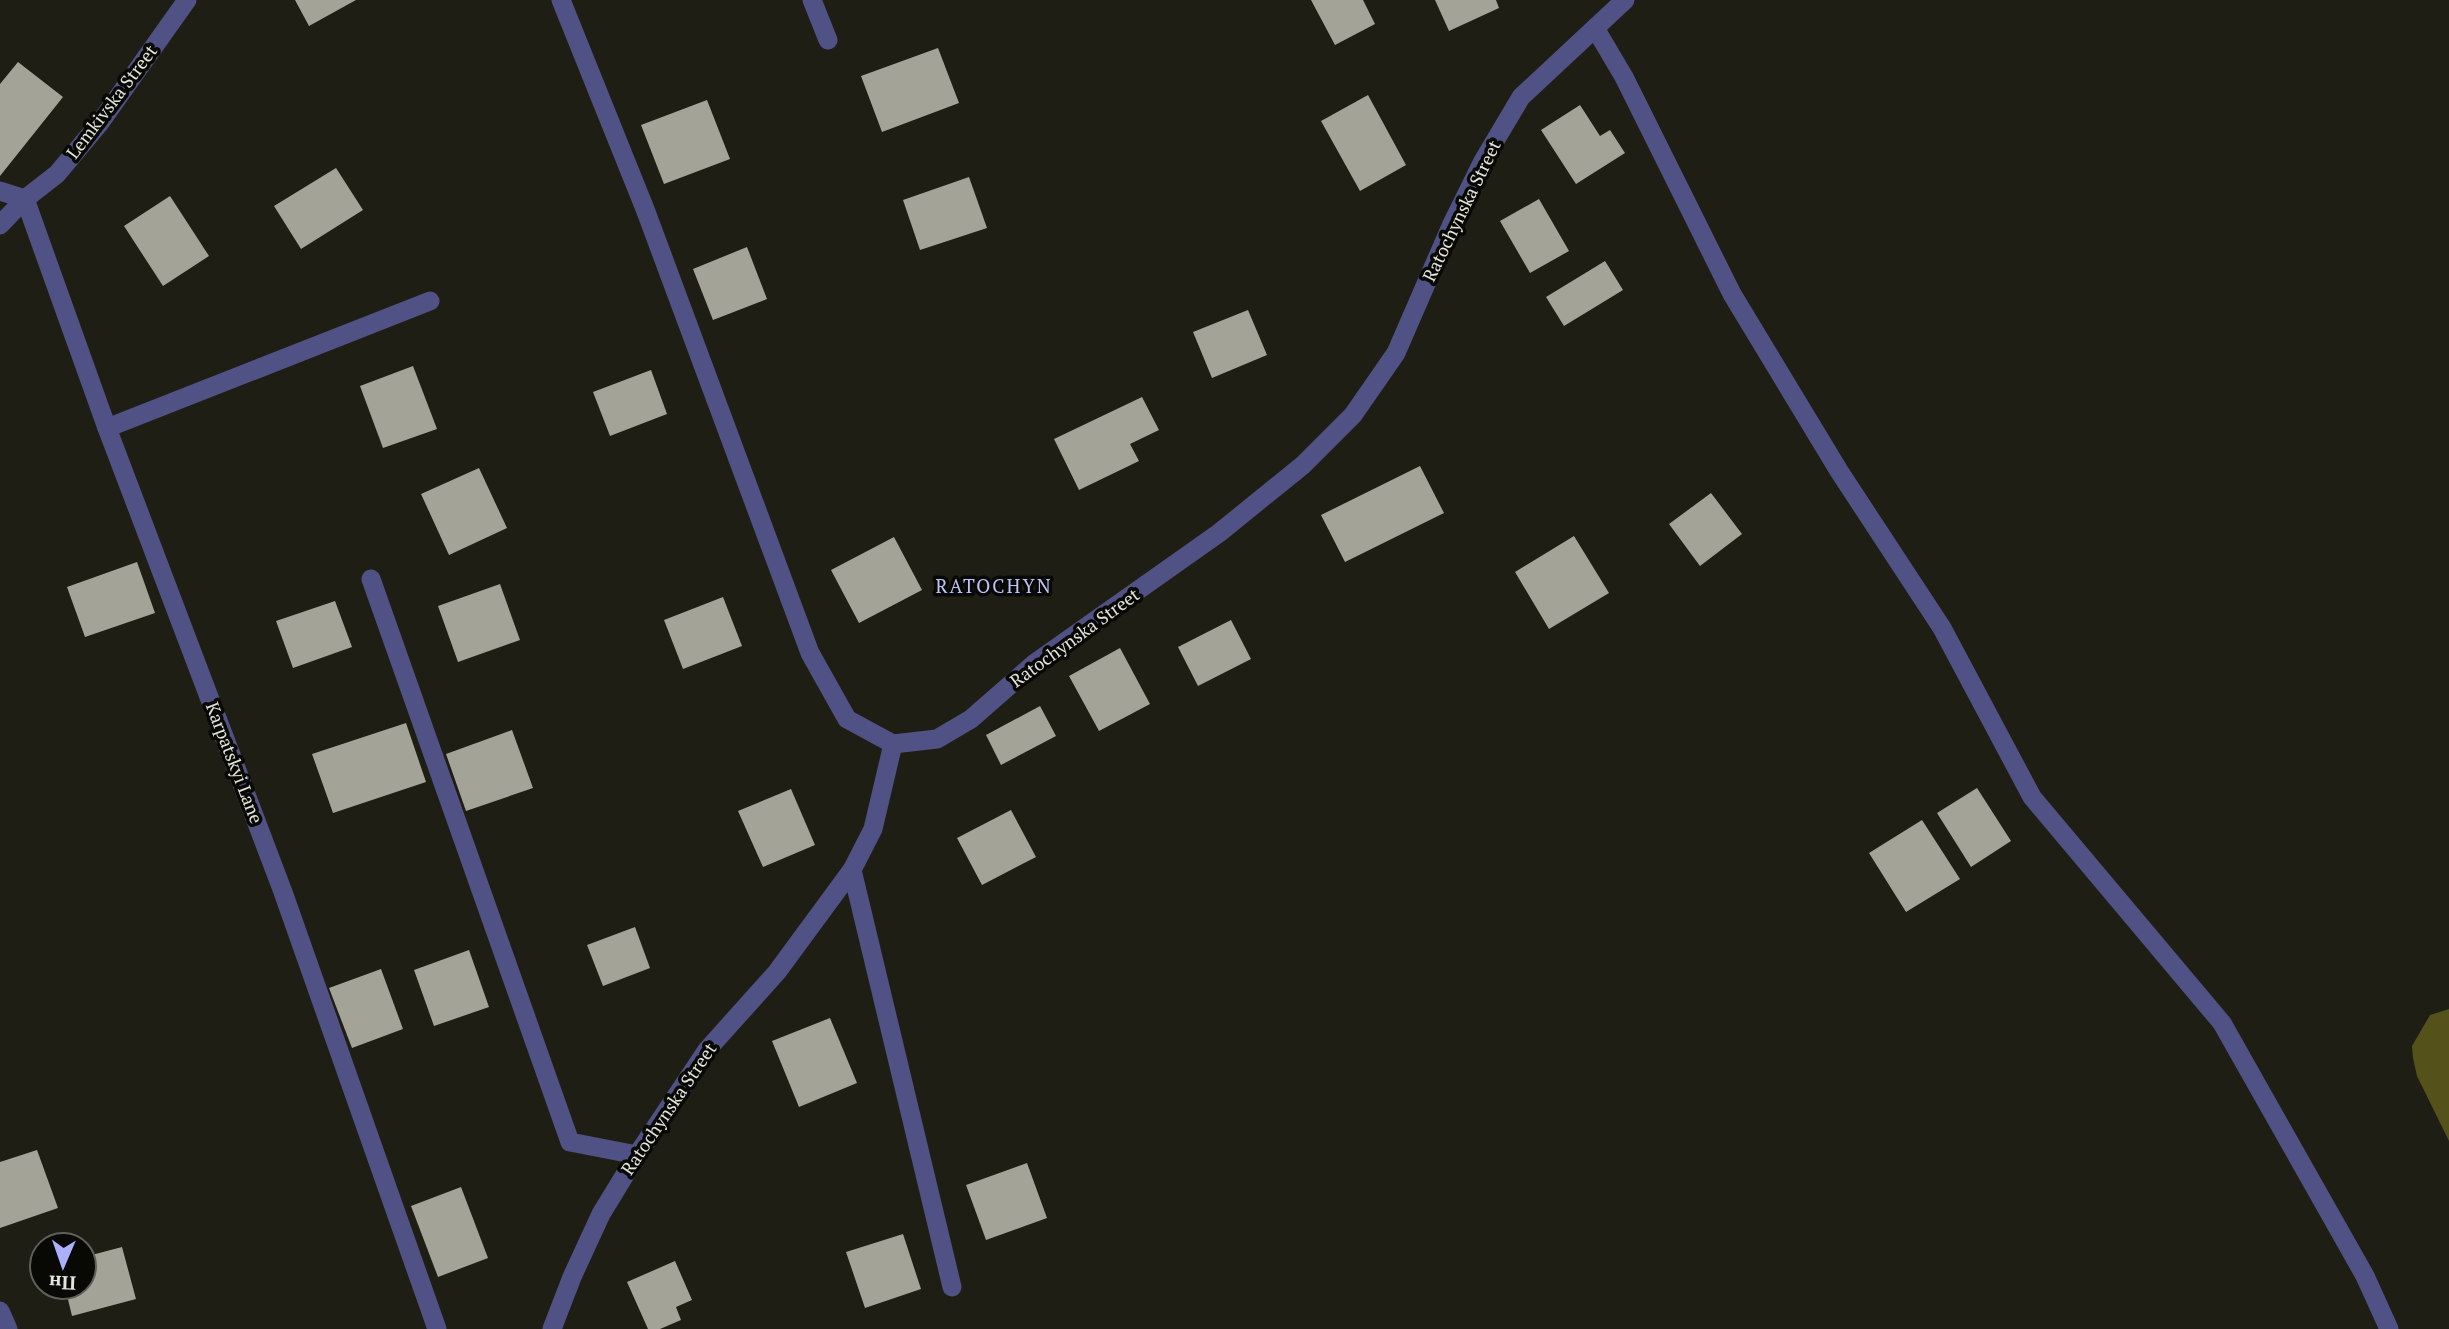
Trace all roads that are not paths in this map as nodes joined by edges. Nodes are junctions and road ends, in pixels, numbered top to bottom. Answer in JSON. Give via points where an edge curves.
{"nodes":[{"id":1,"x":187,"y":0,"type":"edge"},
{"id":2,"x":561,"y":0,"type":"edge"},
{"id":3,"x":812,"y":0,"type":"edge"},
{"id":4,"x":1625,"y":0,"type":"edge"},
{"id":5,"x":1595,"y":28,"type":"junction"},
{"id":6,"x":828,"y":40,"type":"dead end"},
{"id":7,"x":0,"y":191,"type":"edge"},
{"id":8,"x":24,"y":199,"type":"junction"},
{"id":9,"x":0,"y":225,"type":"edge"},
{"id":10,"x":430,"y":301,"type":"dead end"},
{"id":11,"x":107,"y":428,"type":"junction"},
{"id":12,"x":371,"y":579,"type":"dead end"},
{"id":13,"x":893,"y":744,"type":"junction"},
{"id":14,"x":852,"y":870,"type":"junction"},
{"id":15,"x":637,"y":1155,"type":"junction"},
{"id":16,"x":952,"y":1287,"type":"dead end"},
{"id":17,"x":0,"y":1311,"type":"edge"},
{"id":18,"x":8,"y":1329,"type":"edge"},
{"id":19,"x":437,"y":1329,"type":"edge"},
{"id":20,"x":552,"y":1329,"type":"edge"},
{"id":21,"x":2389,"y":1329,"type":"edge"}],
"edges":[{"from":1,"to":8,"type":"street","name":"Lemkivska Street","via":[[99,124],[57,174]]},
{"from":2,"to":13,"type":"street","via":[[645,209],[810,653],[847,719]]},
{"from":3,"to":6,"type":"street"},
{"from":4,"to":5,"type":"street","name":"Ratochynska Street"},
{"from":5,"to":13,"type":"street","name":"Ratochynska Street","via":[[1521,97],[1483,161],[1396,353],[1353,415],[1320,449],[1219,533],[1035,663],[971,719],[937,739]]},
{"from":5,"to":21,"type":"street","via":[[1732,294],[1839,471],[1942,628],[2032,796],[2222,1023],[2365,1276]]},
{"from":7,"to":8,"type":"street"},
{"from":8,"to":9,"type":"street","name":"Lemkivska Street"},
{"from":8,"to":11,"type":"street","name":"Karpatskyi Lane"},
{"from":10,"to":11,"type":"street"},
{"from":11,"to":19,"type":"street","name":"Karpatskyi Lane","via":[[284,892]]},
{"from":12,"to":15,"type":"street","via":[[570,1142]]},
{"from":13,"to":14,"type":"street","name":"Ratochynska Street","via":[[873,829]]},
{"from":14,"to":15,"type":"street","name":"Ratochynska Street","via":[[776,972],[707,1049]]},
{"from":14,"to":16,"type":"street"},
{"from":15,"to":20,"type":"street","name":"Ratochynska Street","via":[[601,1214]]},
{"from":17,"to":18,"type":"street"}]}
